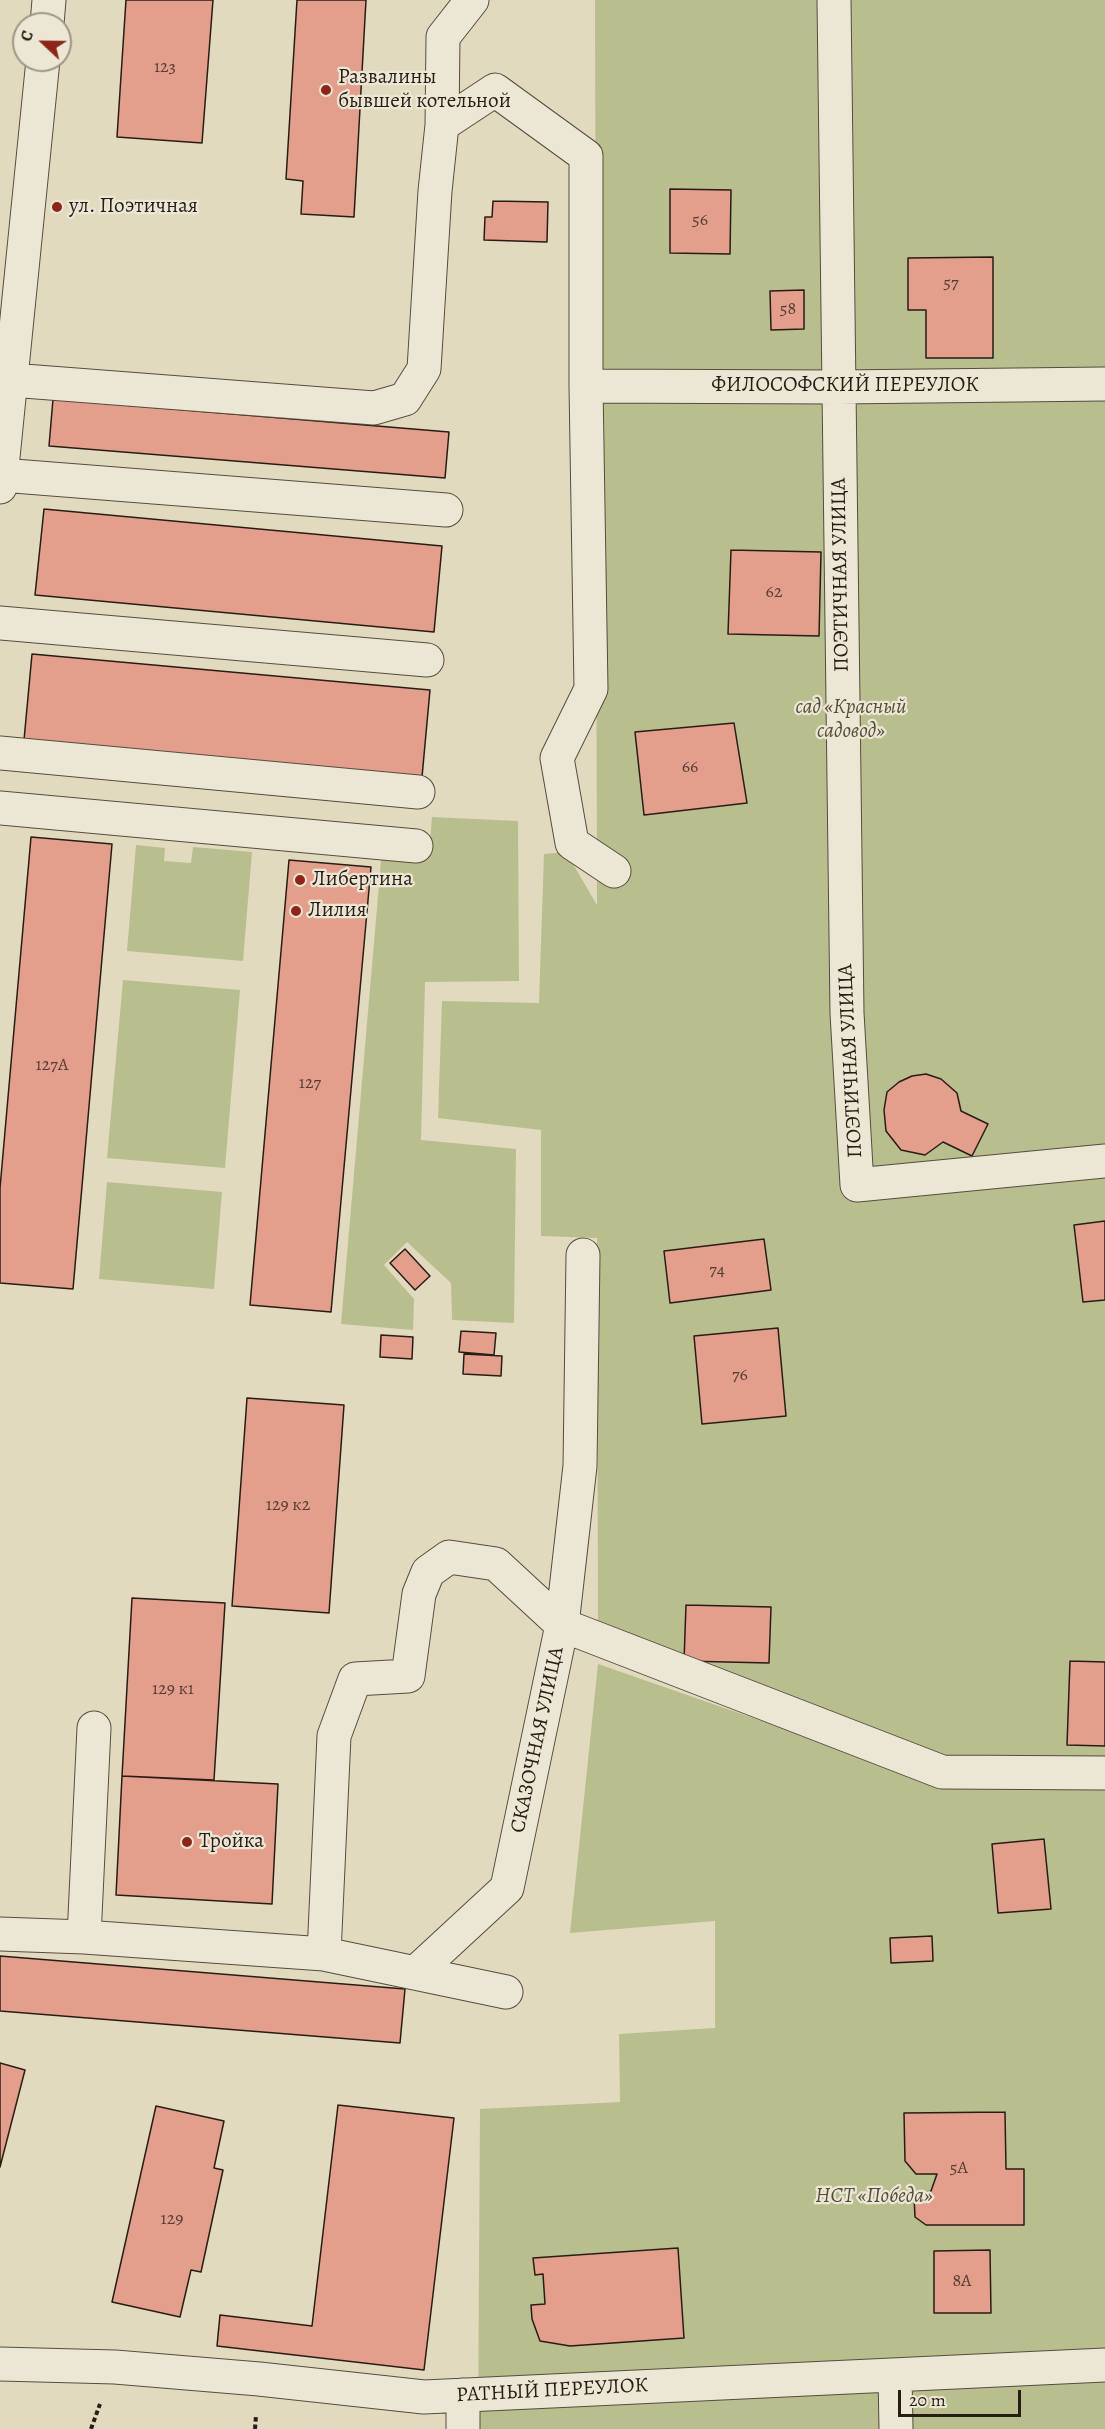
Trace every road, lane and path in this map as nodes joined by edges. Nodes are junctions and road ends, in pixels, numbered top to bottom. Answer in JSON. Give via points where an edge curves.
{"nodes":[{"id":1,"x":472,"y":0,"type":"edge"},
{"id":2,"x":834,"y":0,"type":"edge"},
{"id":3,"x":41,"y":72,"type":"edge"},
{"id":4,"x":442,"y":125,"type":"junction"},
{"id":5,"x":13,"y":223,"type":"edge"},
{"id":6,"x":11,"y":380,"type":"junction"},
{"id":7,"x":1105,"y":384,"type":"edge"},
{"id":8,"x":586,"y":386,"type":"junction"},
{"id":9,"x":838,"y":387,"type":"junction"},
{"id":10,"x":1,"y":469,"type":"edge"},
{"id":11,"x":446,"y":510,"type":"dead end"},
{"id":12,"x":0,"y":623,"type":"edge"},
{"id":13,"x":427,"y":660,"type":"dead end"},
{"id":14,"x":0,"y":753,"type":"edge"},
{"id":15,"x":418,"y":792,"type":"dead end"},
{"id":16,"x":0,"y":808,"type":"edge"},
{"id":17,"x":416,"y":846,"type":"dead end"},
{"id":18,"x":614,"y":872,"type":"dead end"},
{"id":19,"x":1105,"y":1161,"type":"edge"},
{"id":20,"x":583,"y":1255,"type":"dead end"},
{"id":21,"x":562,"y":1625,"type":"junction"},
{"id":22,"x":94,"y":1728,"type":"dead end"},
{"id":23,"x":1105,"y":1773,"type":"edge"},
{"id":24,"x":0,"y":1934,"type":"edge"},
{"id":25,"x":84,"y":1937,"type":"junction"},
{"id":26,"x":324,"y":1954,"type":"junction"},
{"id":27,"x":415,"y":1973,"type":"junction"},
{"id":28,"x":506,"y":1992,"type":"dead end"},
{"id":29,"x":0,"y":2364,"type":"edge"},
{"id":30,"x":1105,"y":2365,"type":"edge"},
{"id":31,"x":895,"y":2375,"type":"junction"},
{"id":32,"x":463,"y":2395,"type":"junction"},
{"id":33,"x":463,"y":2429,"type":"edge"},
{"id":34,"x":896,"y":2429,"type":"edge"}],
"edges":[{"from":1,"to":4,"type":"street","via":[[443,37]]},
{"from":2,"to":9,"type":"street","name":"ПОЭТИЧНАЯ УЛИЦА"},
{"from":3,"to":5,"type":"street"},
{"from":4,"to":6,"type":"street","via":[[424,369],[405,399],[374,408]]},
{"from":4,"to":8,"type":"street","via":[[495,90],[586,156]]},
{"from":5,"to":6,"type":"street"},
{"from":6,"to":10,"type":"street"},
{"from":7,"to":9,"type":"street","name":"ФИЛОСОФСКИЙ ПЕРЕУЛОК"},
{"from":8,"to":9,"type":"street","name":"ФИЛОСОФСКИЙ ПЕРЕУЛОК"},
{"from":8,"to":18,"type":"street","via":[[591,689],[557,758],[573,843]]},
{"from":9,"to":19,"type":"street","name":"ПОЭТИЧНАЯ УЛИЦА","via":[[847,1013],[857,1185]]},
{"from":10,"to":11,"type":"street"},
{"from":12,"to":13,"type":"street"},
{"from":14,"to":15,"type":"street"},
{"from":16,"to":17,"type":"street"},
{"from":20,"to":21,"type":"street","name":"СКАЗОЧНАЯ УЛИЦА","via":[[580,1466]]},
{"from":21,"to":23,"type":"street","via":[[942,1772]]},
{"from":21,"to":26,"type":"street","via":[[496,1564],[449,1557],[428,1572],[419,1594],[408,1676],[355,1678],[334,1737]]},
{"from":21,"to":27,"type":"street","name":"СКАЗОЧНАЯ УЛИЦА","via":[[507,1888]]},
{"from":22,"to":25,"type":"street"},
{"from":24,"to":25,"type":"street"},
{"from":25,"to":26,"type":"street"},
{"from":26,"to":27,"type":"street"},
{"from":27,"to":28,"type":"street"},
{"from":29,"to":32,"type":"street","name":"РАТНЫЙ ПЕРЕУЛОК","via":[[115,2367],[424,2397]]},
{"from":30,"to":31,"type":"street","name":"РАТНЫЙ ПЕРЕУЛОК"},
{"from":31,"to":32,"type":"street","name":"РАТНЫЙ ПЕРЕУЛОК"},
{"from":31,"to":34,"type":"street"},
{"from":32,"to":33,"type":"street"}]}
